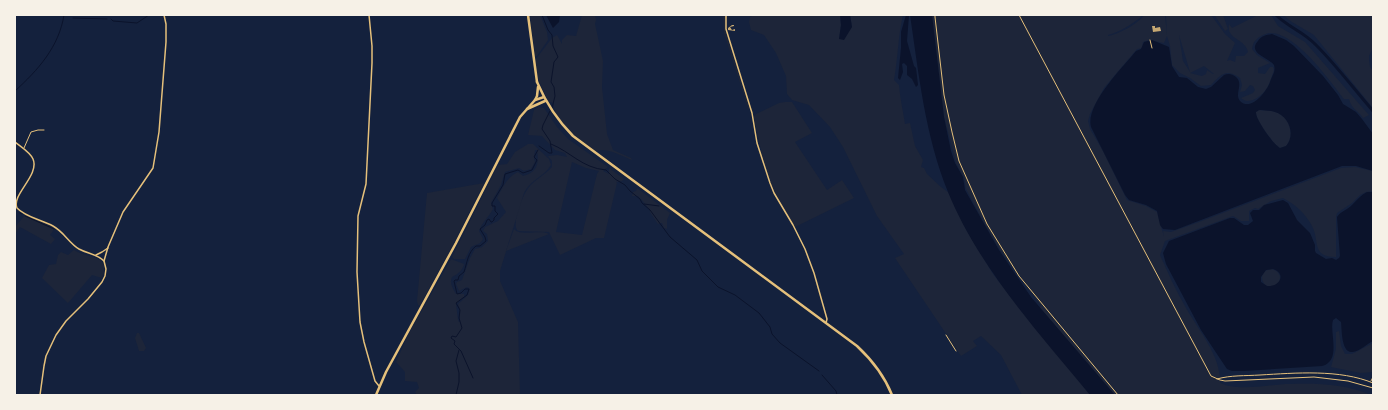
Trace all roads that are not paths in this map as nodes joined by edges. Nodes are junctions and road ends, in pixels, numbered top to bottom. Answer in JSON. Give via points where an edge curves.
{"nodes":[{"id":1,"x":164,"y":15,"type":"edge"},
{"id":2,"x":370,"y":15,"type":"edge"},
{"id":3,"x":528,"y":15,"type":"edge"},
{"id":4,"x":726,"y":15,"type":"edge"},
{"id":5,"x":537,"y":82,"type":"junction"},
{"id":6,"x":544,"y":97,"type":"junction"},
{"id":7,"x":535,"y":100,"type":"junction"},
{"id":8,"x":545,"y":101,"type":"junction"},
{"id":9,"x":526,"y":110,"type":"junction"},
{"id":10,"x":44,"y":130,"type":"dead end"},
{"id":11,"x":15,"y":142,"type":"edge"},
{"id":12,"x":23,"y":148,"type":"junction"},
{"id":13,"x":15,"y":205,"type":"edge"},
{"id":14,"x":108,"y":247,"type":"junction"},
{"id":15,"x":96,"y":255,"type":"junction"},
{"id":16,"x":104,"y":262,"type":"junction"},
{"id":17,"x":826,"y":323,"type":"junction"},
{"id":18,"x":379,"y":386,"type":"junction"},
{"id":19,"x":40,"y":395,"type":"edge"},
{"id":20,"x":377,"y":395,"type":"edge"},
{"id":21,"x":892,"y":395,"type":"edge"}],
"edges":[{"from":1,"to":14,"type":"street","via":[[166,42],[159,132],[153,168],[123,212]]},
{"from":2,"to":18,"type":"street","via":[[372,63],[366,184],[358,216],[358,299],[364,342],[375,381]]},
{"from":3,"to":5,"type":"main road"},
{"from":4,"to":17,"type":"street","via":[[726,29],[770,183],[805,248]]},
{"from":5,"to":6,"type":"main road"},
{"from":5,"to":7,"type":"main road"},
{"from":6,"to":7,"type":"main road"},
{"from":6,"to":8,"type":"main road"},
{"from":7,"to":9,"type":"main road"},
{"from":8,"to":9,"type":"main road"},
{"from":8,"to":17,"type":"main road","via":[[573,136]]},
{"from":9,"to":18,"type":"main road","via":[[520,117],[464,229]]},
{"from":10,"to":12,"type":"lane","via":[[31,132]]},
{"from":11,"to":12,"type":"street"},
{"from":12,"to":13,"type":"street","via":[[33,159],[34,167]]},
{"from":13,"to":15,"type":"street","via":[[24,213],[53,226],[85,252]]},
{"from":14,"to":15,"type":"street"},
{"from":14,"to":16,"type":"street"},
{"from":15,"to":16,"type":"street"},
{"from":16,"to":19,"type":"street","via":[[106,269],[102,282],[66,321],[46,356]]},
{"from":17,"to":21,"type":"main road","via":[[868,356]]},
{"from":18,"to":20,"type":"main road"}]}
